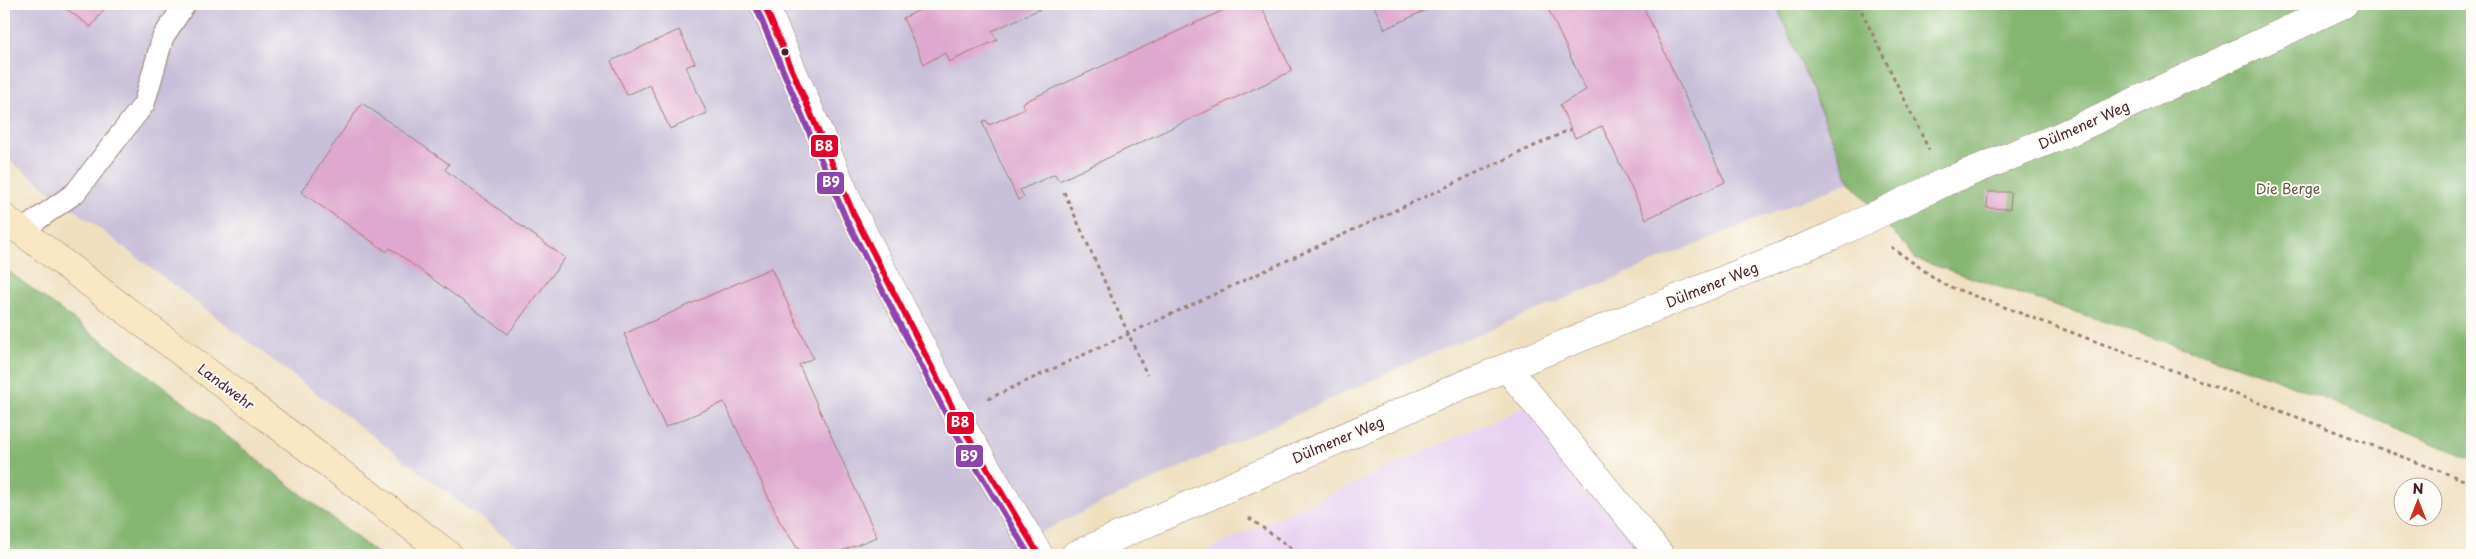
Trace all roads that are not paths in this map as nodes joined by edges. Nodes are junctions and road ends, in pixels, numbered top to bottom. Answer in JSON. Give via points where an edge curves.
{"nodes":[{"id":1,"x":186,"y":4,"type":"edge"},
{"id":2,"x":764,"y":4,"type":"edge"},
{"id":3,"x":2344,"y":4,"type":"edge"},
{"id":4,"x":12,"y":224,"type":"edge"},
{"id":5,"x":1507,"y":368,"type":"junction"},
{"id":6,"x":448,"y":555,"type":"edge"},
{"id":7,"x":1040,"y":555,"type":"edge"},
{"id":8,"x":1075,"y":555,"type":"edge"},
{"id":9,"x":1660,"y":555,"type":"edge"}],
"edges":[{"from":1,"to":4,"type":"lane","via":[[163,37],[144,104],[76,193]]},
{"from":2,"to":7,"type":"street","via":[[854,216],[963,428]]},
{"from":3,"to":5,"type":"street","name":"Dülmener Weg","via":[[2063,136],[1945,182],[1858,224]]},
{"from":4,"to":6,"type":"main road","name":"Landwehr"},
{"from":5,"to":8,"type":"street","name":"Dülmener Weg"},
{"from":5,"to":9,"type":"street"}]}
